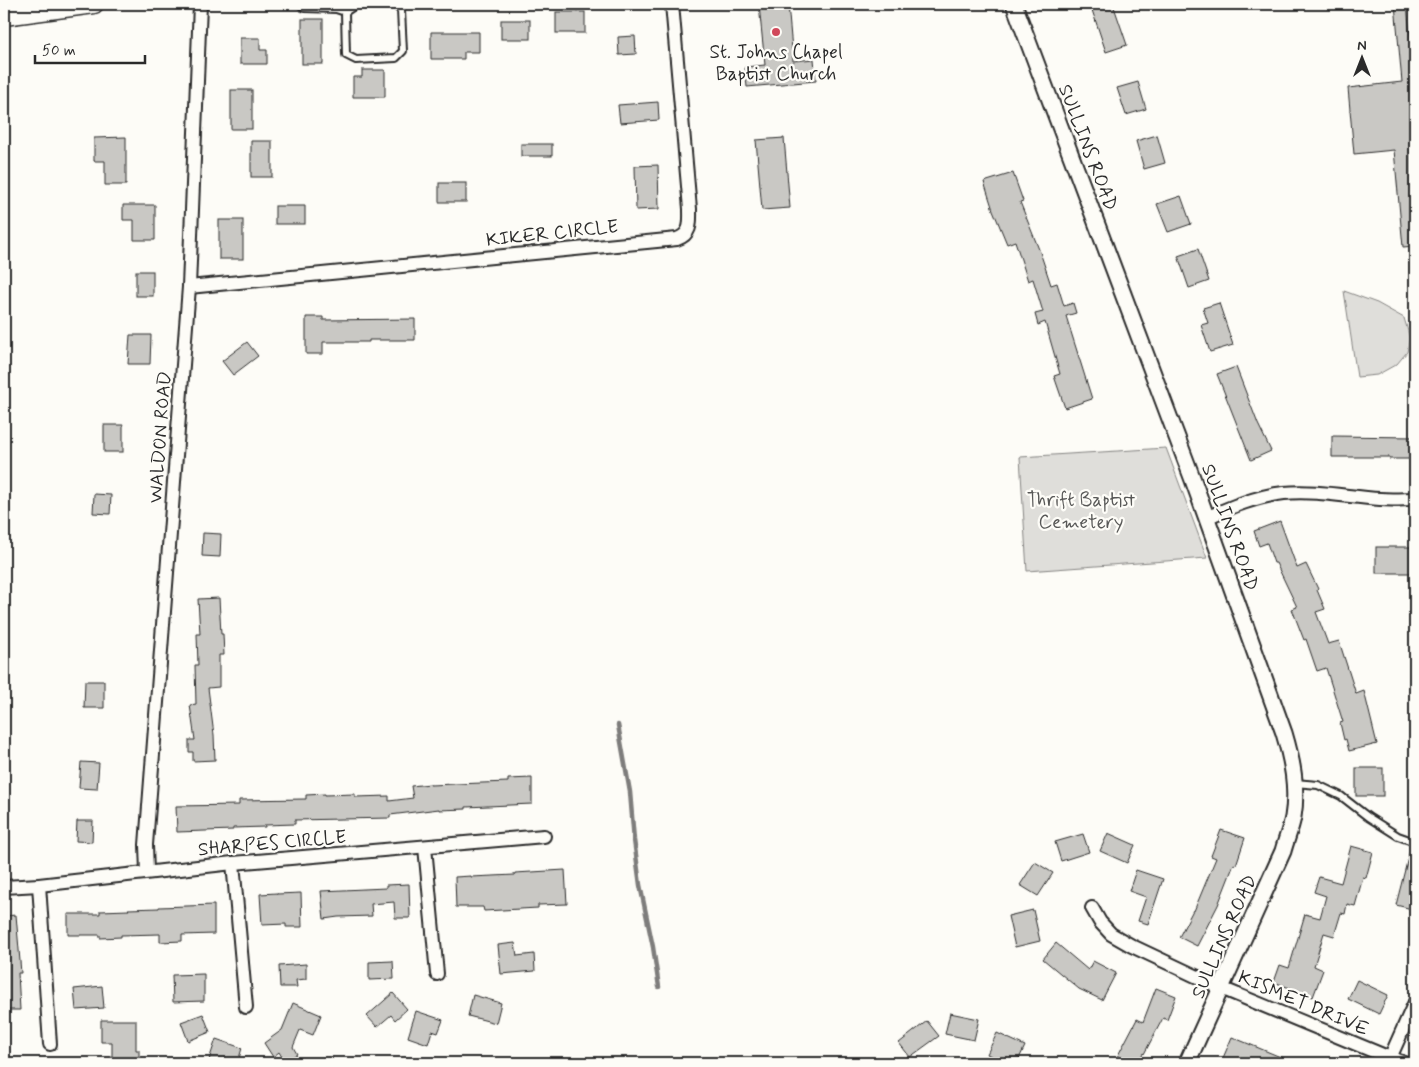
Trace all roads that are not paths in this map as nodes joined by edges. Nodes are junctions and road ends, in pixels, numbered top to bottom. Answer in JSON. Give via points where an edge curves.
{"nodes":[{"id":1,"x":94,"y":4,"type":"edge"},
{"id":2,"x":200,"y":4,"type":"edge"},
{"id":3,"x":300,"y":4,"type":"edge"},
{"id":4,"x":357,"y":4,"type":"edge"},
{"id":5,"x":393,"y":4,"type":"edge"},
{"id":6,"x":672,"y":4,"type":"edge"},
{"id":7,"x":1014,"y":4,"type":"edge"},
{"id":8,"x":345,"y":12,"type":"junction"},
{"id":9,"x":4,"y":16,"type":"edge"},
{"id":10,"x":189,"y":287,"type":"junction"},
{"id":11,"x":1415,"y":500,"type":"edge"},
{"id":12,"x":1206,"y":518,"type":"junction"},
{"id":13,"x":1295,"y":783,"type":"junction"},
{"id":14,"x":544,"y":836,"type":"dead end"},
{"id":15,"x":1415,"y":842,"type":"edge"},
{"id":16,"x":425,"y":847,"type":"junction"},
{"id":17,"x":233,"y":863,"type":"junction"},
{"id":18,"x":147,"y":872,"type":"junction"},
{"id":19,"x":38,"y":885,"type":"junction"},
{"id":20,"x":4,"y":887,"type":"edge"},
{"id":21,"x":1092,"y":908,"type":"dead end"},
{"id":22,"x":437,"y":974,"type":"dead end"},
{"id":23,"x":1221,"y":988,"type":"junction"},
{"id":24,"x":1415,"y":1002,"type":"edge"},
{"id":25,"x":246,"y":1007,"type":"dead end"},
{"id":26,"x":50,"y":1044,"type":"dead end"},
{"id":27,"x":1390,"y":1058,"type":"junction"},
{"id":28,"x":1187,"y":1063,"type":"edge"},
{"id":29,"x":1405,"y":1063,"type":"edge"}],
"edges":[{"from":1,"to":9,"type":"main road"},
{"from":2,"to":10,"type":"street","name":"WALDON ROAD"},
{"from":3,"to":8,"type":"lane","via":[[304,8],[336,8]]},
{"from":4,"to":8,"type":"lane"},
{"from":5,"to":8,"type":"lane","via":[[401,10],[403,51],[396,58],[356,60],[346,54]]},
{"from":6,"to":10,"type":"street","name":"KIKER CIRCLE","via":[[690,209],[690,229],[686,235],[667,240]]},
{"from":7,"to":12,"type":"street","name":"SULLINS ROAD"},
{"from":10,"to":18,"type":"street","name":"WALDON ROAD","via":[[146,845]]},
{"from":11,"to":12,"type":"street","via":[[1313,492],[1283,493],[1260,497]]},
{"from":12,"to":13,"type":"street","name":"SULLINS ROAD","via":[[1284,733]]},
{"from":13,"to":15,"type":"lane","via":[[1318,785],[1341,796],[1368,818]]},
{"from":13,"to":23,"type":"street","name":"SULLINS ROAD","via":[[1293,817],[1283,851]]},
{"from":14,"to":16,"type":"street","name":"SHARPES CIRCLE"},
{"from":16,"to":17,"type":"street","name":"SHARPES CIRCLE"},
{"from":16,"to":22,"type":"street"},
{"from":17,"to":18,"type":"street","name":"SHARPES CIRCLE"},
{"from":17,"to":25,"type":"street"},
{"from":18,"to":19,"type":"street","name":"SHARPES CIRCLE"},
{"from":19,"to":20,"type":"street","name":"SHARPES CIRCLE"},
{"from":19,"to":26,"type":"street"},
{"from":21,"to":23,"type":"street","name":"KISMET DRIVE","via":[[1111,934]]},
{"from":23,"to":27,"type":"street","name":"KISMET DRIVE"},
{"from":23,"to":28,"type":"street","name":"SULLINS ROAD"},
{"from":24,"to":27,"type":"street"},
{"from":27,"to":29,"type":"street","name":"KISMET DRIVE"}]}
